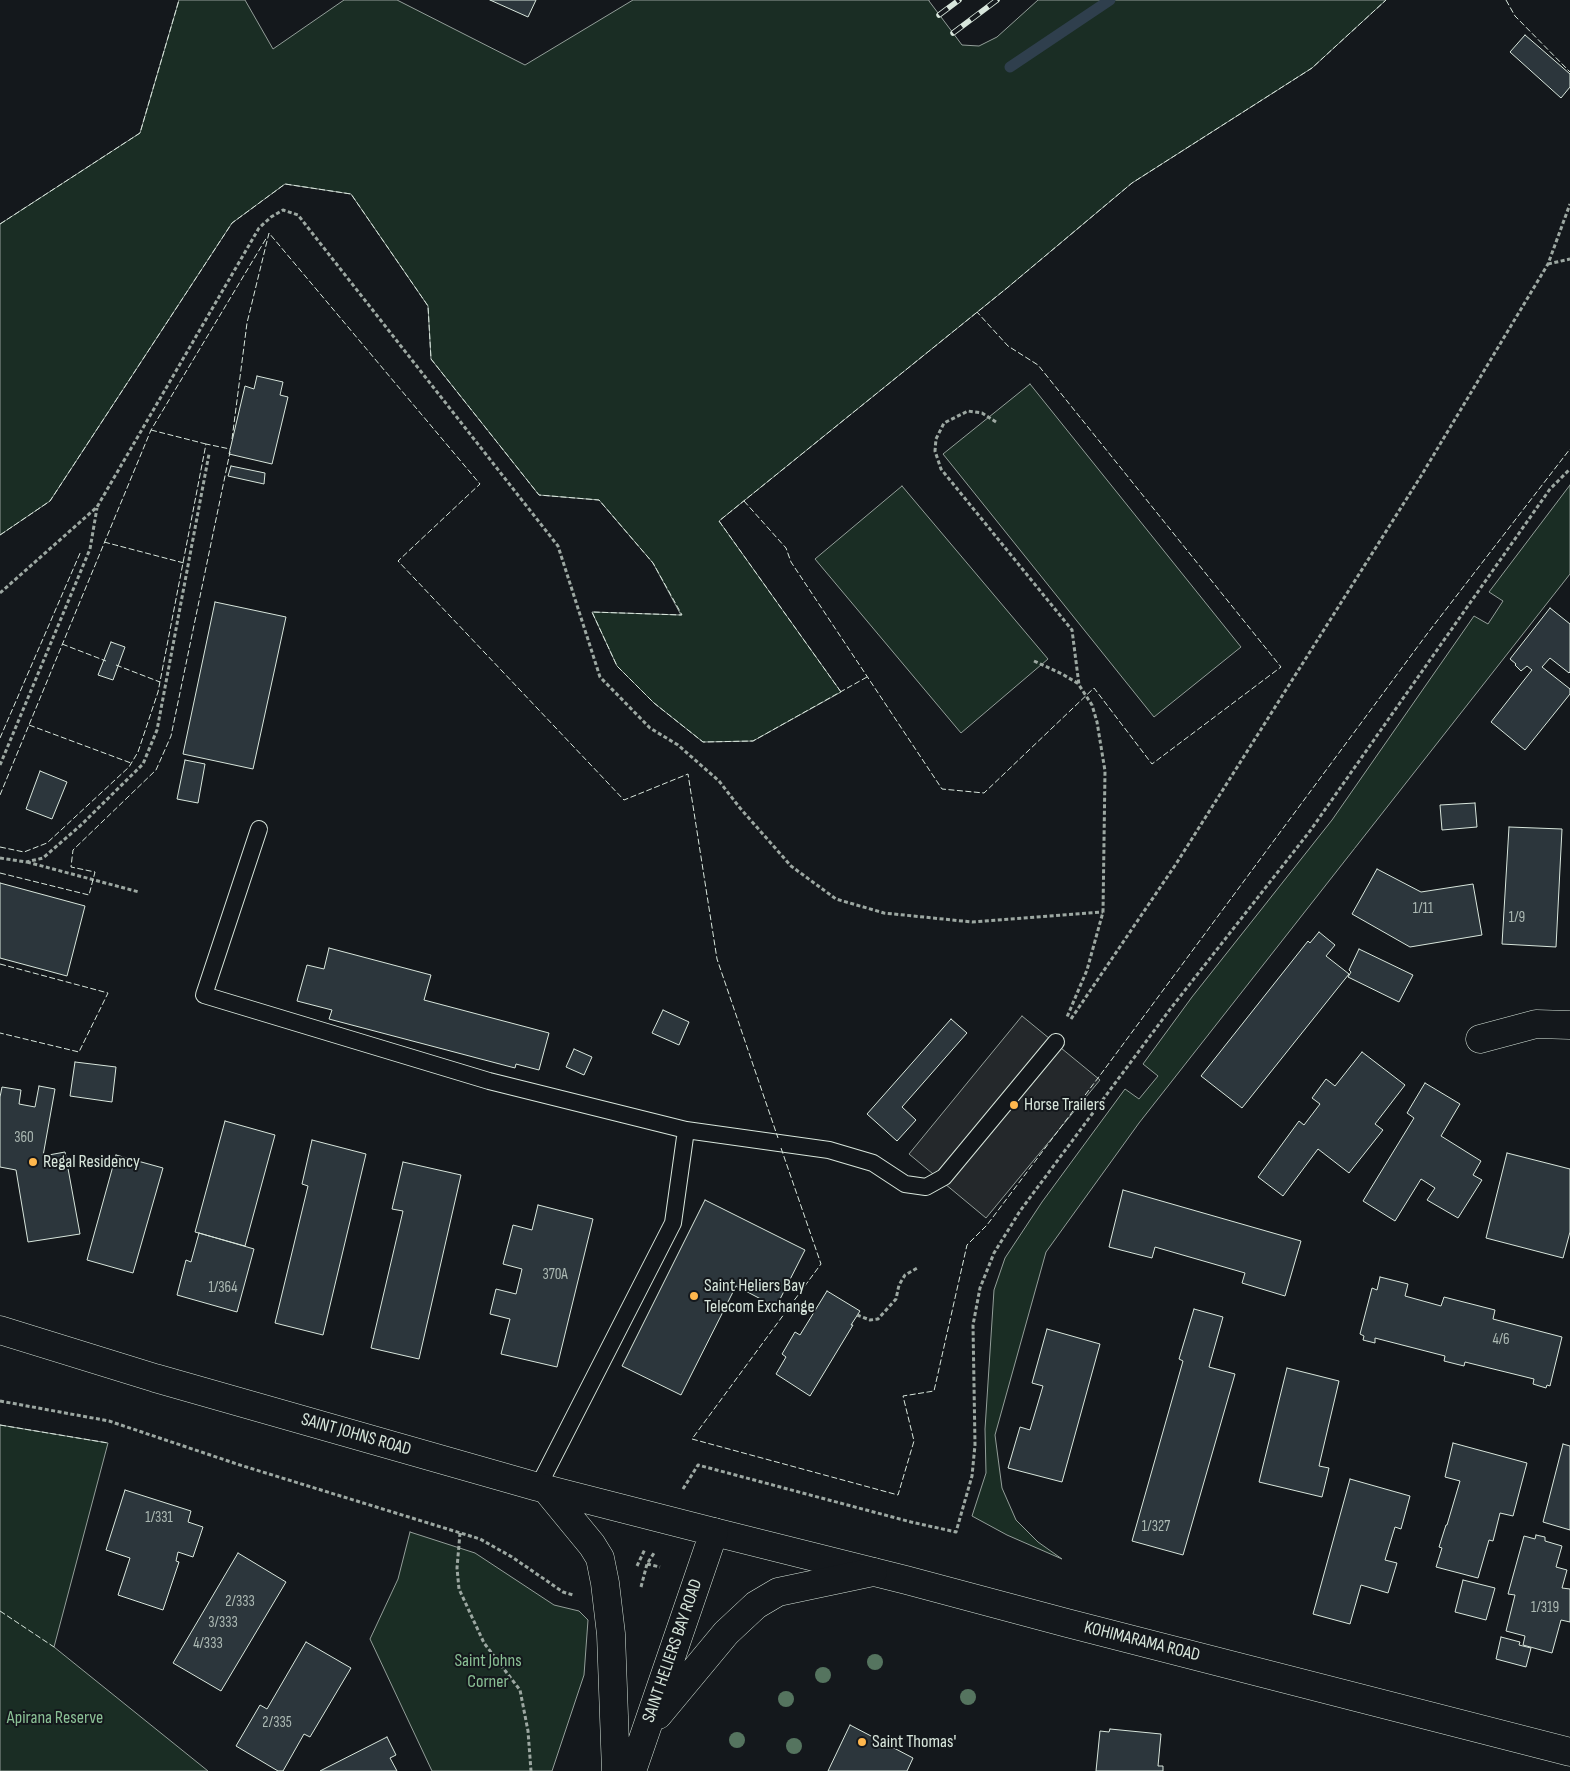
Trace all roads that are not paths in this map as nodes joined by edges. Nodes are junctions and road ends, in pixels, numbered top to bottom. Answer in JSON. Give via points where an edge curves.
{"nodes":[{"id":1,"x":259,"y":829,"type":"dead end"},
{"id":2,"x":1570,"y":1025,"type":"edge"},
{"id":3,"x":1480,"y":1039,"type":"dead end"},
{"id":4,"x":1056,"y":1042,"type":"road end"},
{"id":5,"x":686,"y":1130,"type":"junction"},
{"id":6,"x":0,"y":1330,"type":"edge"},
{"id":7,"x":542,"y":1488,"type":"junction"},
{"id":8,"x":714,"y":1532,"type":"junction"},
{"id":9,"x":873,"y":1572,"type":"junction"},
{"id":10,"x":647,"y":1727,"type":"junction"},
{"id":11,"x":1570,"y":1752,"type":"edge"},
{"id":12,"x":616,"y":1771,"type":"edge"},
{"id":13,"x":632,"y":1771,"type":"edge"}],
"edges":[{"from":1,"to":5,"type":"lane","via":[[204,995],[489,1081]]},
{"from":2,"to":3,"type":"main road","via":[[1536,1024]]},
{"from":4,"to":5,"type":"lane","via":[[944,1177],[926,1187],[905,1184],[873,1163],[829,1150]]},
{"from":5,"to":7,"type":"lane","via":[[673,1223]]},
{"from":6,"to":7,"type":"main road","name":"SAINT JOHNS ROAD","via":[[155,1378]]},
{"from":7,"to":8,"type":"main road","name":"SAINT JOHNS ROAD"},
{"from":7,"to":12,"type":"main road","via":[[600,1558],[612,1634]]},
{"from":8,"to":9,"type":"main road","name":"KOHIMARAMA ROAD"},
{"from":8,"to":10,"type":"main road","name":"SAINT HELIERS BAY ROAD"},
{"from":9,"to":10,"type":"main road","via":[[778,1592],[756,1605],[726,1633]]},
{"from":9,"to":11,"type":"main road","name":"KOHIMARAMA ROAD"},
{"from":10,"to":13,"type":"main road","name":"SAINT HELIERS BAY ROAD"}]}
